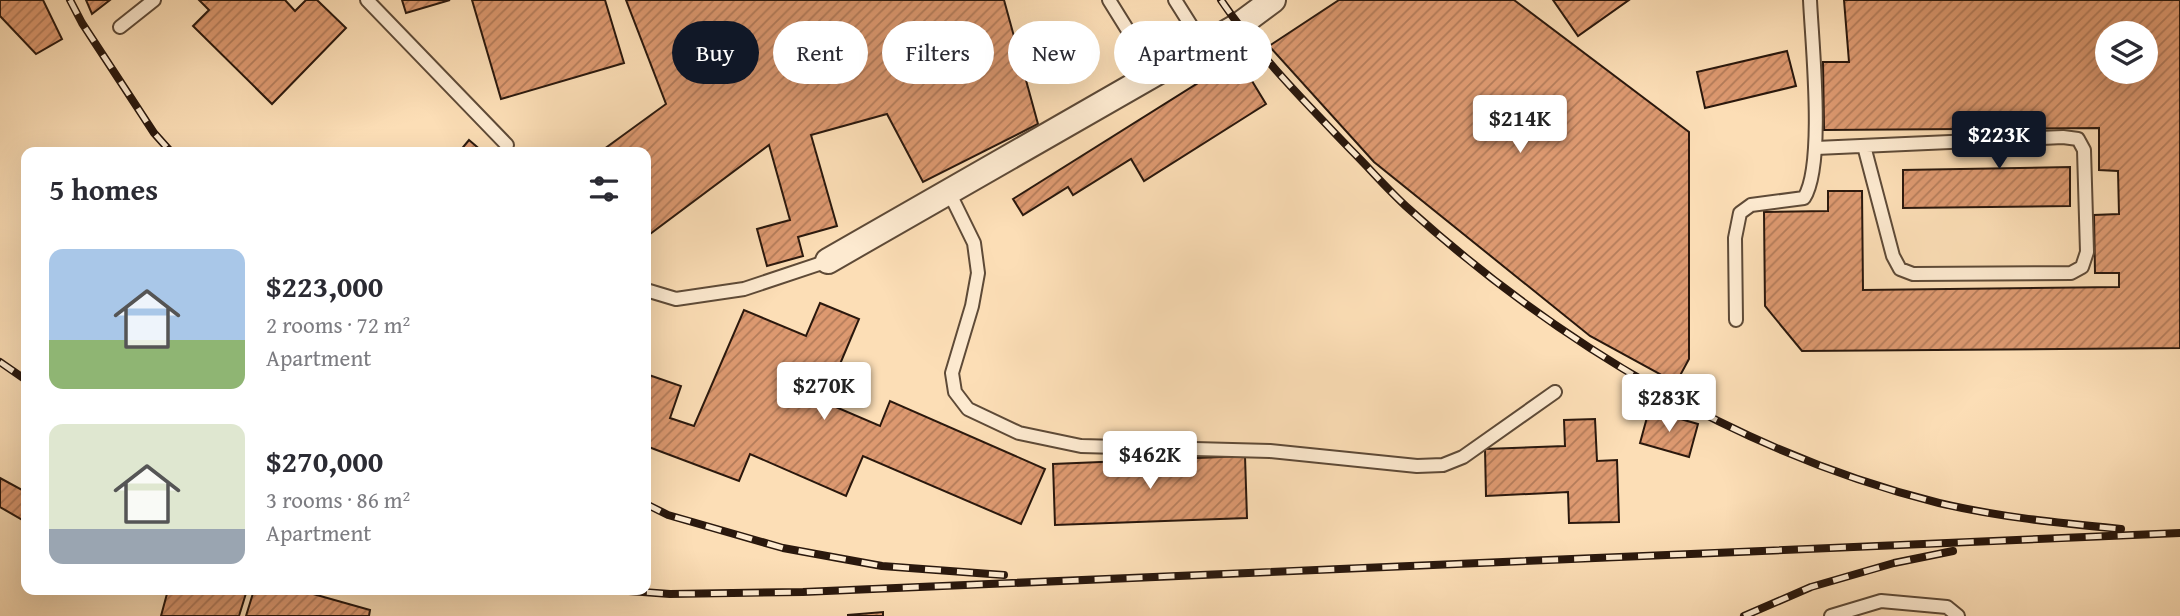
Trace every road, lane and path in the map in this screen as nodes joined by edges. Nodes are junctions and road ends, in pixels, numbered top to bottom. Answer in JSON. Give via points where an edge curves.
{"nodes":[{"id":1,"x":154,"y":0,"type":"edge"},
{"id":2,"x":367,"y":0,"type":"edge"},
{"id":3,"x":1109,"y":0,"type":"edge"},
{"id":4,"x":1175,"y":0,"type":"edge"},
{"id":5,"x":1273,"y":0,"type":"edge"},
{"id":6,"x":1810,"y":0,"type":"edge"},
{"id":7,"x":1122,"y":21,"type":"edge"},
{"id":8,"x":1188,"y":21,"type":"edge"},
{"id":9,"x":1245,"y":21,"type":"edge"},
{"id":10,"x":120,"y":27,"type":"dead end"},
{"id":11,"x":1138,"y":84,"type":"edge"},
{"id":12,"x":508,"y":145,"type":"dead end"},
{"id":13,"x":1864,"y":146,"type":"junction"},
{"id":14,"x":1816,"y":148,"type":"junction"},
{"id":15,"x":949,"y":192,"type":"junction"},
{"id":16,"x":828,"y":261,"type":"joint"},
{"id":17,"x":651,"y":292,"type":"edge"},
{"id":18,"x":1736,"y":320,"type":"dead end"},
{"id":19,"x":1555,"y":392,"type":"dead end"},
{"id":20,"x":1831,"y":616,"type":"edge"},
{"id":21,"x":1958,"y":616,"type":"edge"}],
"edges":[{"from":1,"to":10,"type":"lane"},
{"from":2,"to":12,"type":"lane"},
{"from":3,"to":7,"type":"lane"},
{"from":4,"to":8,"type":"lane"},
{"from":5,"to":9,"type":"street"},
{"from":6,"to":14,"type":"lane"},
{"from":11,"to":15,"type":"street"},
{"from":13,"to":13,"type":"lane","via":[[2078,139],[2084,150],[2087,252],[2082,267],[2071,273],[1913,274],[1900,269]]},
{"from":13,"to":14,"type":"lane"},
{"from":14,"to":18,"type":"lane","via":[[1810,189],[1804,198],[1751,205],[1740,213],[1735,238]]},
{"from":15,"to":16,"type":"street"},
{"from":15,"to":19,"type":"lane","via":[[974,243],[978,273],[952,373],[955,392],[968,409],[1019,433],[1081,446],[1270,451],[1443,465],[1463,457]]},
{"from":16,"to":17,"type":"lane","via":[[744,289],[676,299]]},
{"from":20,"to":21,"type":"lane","via":[[1881,601],[1947,607]]}]}
